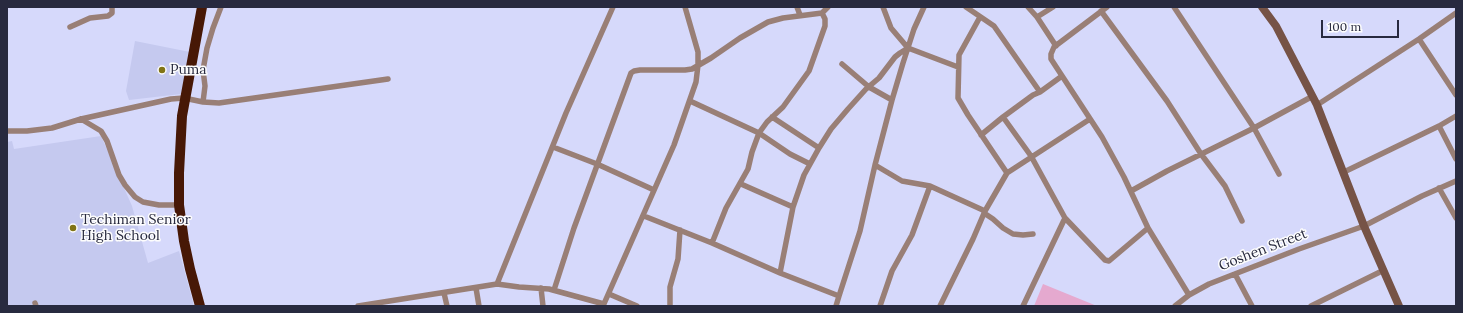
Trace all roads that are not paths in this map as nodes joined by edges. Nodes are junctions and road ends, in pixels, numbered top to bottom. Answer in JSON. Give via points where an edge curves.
{"nodes":[{"id":1,"x":112,"y":7,"type":"edge"},
{"id":2,"x":202,"y":7,"type":"edge"},
{"id":3,"x":221,"y":7,"type":"edge"},
{"id":4,"x":613,"y":7,"type":"edge"},
{"id":5,"x":685,"y":7,"type":"edge"},
{"id":6,"x":797,"y":7,"type":"edge"},
{"id":7,"x":828,"y":7,"type":"edge"},
{"id":8,"x":883,"y":7,"type":"edge"},
{"id":9,"x":924,"y":7,"type":"edge"},
{"id":10,"x":966,"y":7,"type":"edge"},
{"id":11,"x":1028,"y":7,"type":"edge"},
{"id":12,"x":1053,"y":7,"type":"edge"},
{"id":13,"x":1107,"y":7,"type":"edge"},
{"id":14,"x":1174,"y":7,"type":"edge"},
{"id":15,"x":1262,"y":7,"type":"edge"},
{"id":16,"x":1101,"y":12,"type":"junction"},
{"id":17,"x":822,"y":13,"type":"junction"},
{"id":18,"x":1456,"y":13,"type":"edge"},
{"id":19,"x":800,"y":15,"type":"junction"},
{"id":20,"x":980,"y":17,"type":"junction"},
{"id":21,"x":1037,"y":17,"type":"junction"},
{"id":22,"x":70,"y":27,"type":"dead end"},
{"id":23,"x":1420,"y":39,"type":"junction"},
{"id":24,"x":1056,"y":46,"type":"junction"},
{"id":25,"x":908,"y":48,"type":"junction"},
{"id":26,"x":842,"y":64,"type":"dead end"},
{"id":27,"x":698,"y":65,"type":"junction"},
{"id":28,"x":958,"y":67,"type":"junction"},
{"id":29,"x":1062,"y":76,"type":"junction"},
{"id":30,"x":388,"y":79,"type":"dead end"},
{"id":31,"x":869,"y":86,"type":"junction"},
{"id":32,"x":1040,"y":92,"type":"junction"},
{"id":33,"x":1456,"y":95,"type":"edge"},
{"id":34,"x":1313,"y":96,"type":"junction"},
{"id":35,"x":184,"y":98,"type":"junction"},
{"id":36,"x":892,"y":100,"type":"junction"},
{"id":37,"x":690,"y":101,"type":"junction"},
{"id":38,"x":203,"y":102,"type":"junction"},
{"id":39,"x":1317,"y":104,"type":"junction"},
{"id":40,"x":1456,"y":116,"type":"edge"},
{"id":41,"x":772,"y":118,"type":"junction"},
{"id":42,"x":1003,"y":118,"type":"junction"},
{"id":43,"x":81,"y":119,"type":"junction"},
{"id":44,"x":1090,"y":119,"type":"junction"},
{"id":45,"x":1439,"y":126,"type":"junction"},
{"id":46,"x":1254,"y":128,"type":"junction"},
{"id":47,"x":7,"y":131,"type":"edge"},
{"id":48,"x":759,"y":133,"type":"junction"},
{"id":49,"x":981,"y":135,"type":"junction"},
{"id":50,"x":554,"y":147,"type":"junction"},
{"id":51,"x":818,"y":148,"type":"junction"},
{"id":52,"x":1202,"y":154,"type":"junction"},
{"id":53,"x":1031,"y":156,"type":"junction"},
{"id":54,"x":1456,"y":159,"type":"edge"},
{"id":55,"x":597,"y":164,"type":"junction"},
{"id":56,"x":810,"y":164,"type":"junction"},
{"id":57,"x":875,"y":165,"type":"junction"},
{"id":58,"x":1006,"y":172,"type":"junction"},
{"id":59,"x":1344,"y":172,"type":"junction"},
{"id":60,"x":1278,"y":174,"type":"dead end"},
{"id":61,"x":1456,"y":181,"type":"edge"},
{"id":62,"x":741,"y":184,"type":"junction"},
{"id":63,"x":930,"y":186,"type":"junction"},
{"id":64,"x":1439,"y":188,"type":"junction"},
{"id":65,"x":654,"y":190,"type":"junction"},
{"id":66,"x":1131,"y":191,"type":"junction"},
{"id":67,"x":179,"y":204,"type":"junction"},
{"id":68,"x":792,"y":207,"type":"junction"},
{"id":69,"x":984,"y":212,"type":"junction"},
{"id":70,"x":644,"y":216,"type":"junction"},
{"id":71,"x":1065,"y":218,"type":"junction"},
{"id":72,"x":1456,"y":218,"type":"edge"},
{"id":73,"x":1242,"y":221,"type":"dead end"},
{"id":74,"x":1364,"y":226,"type":"junction"},
{"id":75,"x":1148,"y":228,"type":"junction"},
{"id":76,"x":680,"y":230,"type":"junction"},
{"id":77,"x":1033,"y":234,"type":"dead end"},
{"id":78,"x":712,"y":243,"type":"junction"},
{"id":79,"x":1384,"y":270,"type":"junction"},
{"id":80,"x":780,"y":273,"type":"junction"},
{"id":81,"x":1235,"y":274,"type":"junction"},
{"id":82,"x":497,"y":284,"type":"junction"},
{"id":83,"x":476,"y":288,"type":"junction"},
{"id":84,"x":541,"y":288,"type":"junction"},
{"id":85,"x":554,"y":290,"type":"junction"},
{"id":86,"x":444,"y":293,"type":"junction"},
{"id":87,"x":609,"y":294,"type":"junction"},
{"id":88,"x":1189,"y":295,"type":"junction"},
{"id":89,"x":839,"y":296,"type":"junction"},
{"id":90,"x":604,"y":305,"type":"edge"},
{"id":91,"x":200,"y":306,"type":"edge"},
{"id":92,"x":358,"y":306,"type":"edge"},
{"id":93,"x":447,"y":306,"type":"edge"},
{"id":94,"x":479,"y":306,"type":"edge"},
{"id":95,"x":543,"y":306,"type":"edge"},
{"id":96,"x":637,"y":306,"type":"edge"},
{"id":97,"x":670,"y":306,"type":"edge"},
{"id":98,"x":836,"y":306,"type":"edge"},
{"id":99,"x":880,"y":306,"type":"edge"},
{"id":100,"x":940,"y":306,"type":"edge"},
{"id":101,"x":1023,"y":306,"type":"edge"},
{"id":102,"x":1175,"y":306,"type":"edge"},
{"id":103,"x":1252,"y":306,"type":"edge"},
{"id":104,"x":1311,"y":306,"type":"edge"},
{"id":105,"x":1399,"y":306,"type":"edge"}],
"edges":[{"from":1,"to":22,"type":"street","via":[[112,13],[108,16],[90,18]]},
{"from":2,"to":35,"type":"highway"},
{"from":3,"to":38,"type":"street","via":[[207,48],[203,70]]},
{"from":4,"to":50,"type":"street","via":[[566,113]]},
{"from":5,"to":27,"type":"street","via":[[698,52]]},
{"from":6,"to":19,"type":"street"},
{"from":7,"to":17,"type":"street"},
{"from":8,"to":25,"type":"street","via":[[891,28]]},
{"from":9,"to":25,"type":"street"},
{"from":10,"to":20,"type":"street"},
{"from":11,"to":21,"type":"street"},
{"from":12,"to":21,"type":"street"},
{"from":13,"to":16,"type":"street"},
{"from":14,"to":46,"type":"street"},
{"from":15,"to":34,"type":"street","via":[[1276,26]]},
{"from":16,"to":24,"type":"street"},
{"from":16,"to":52,"type":"street","via":[[1168,101]]},
{"from":17,"to":19,"type":"street"},
{"from":17,"to":41,"type":"street","via":[[825,26],[809,71]]},
{"from":18,"to":23,"type":"street"},
{"from":19,"to":27,"type":"street","via":[[768,22]]},
{"from":20,"to":28,"type":"street","via":[[960,55]]},
{"from":20,"to":32,"type":"street","via":[[994,26]]},
{"from":21,"to":24,"type":"street"},
{"from":23,"to":33,"type":"street"},
{"from":23,"to":39,"type":"street"},
{"from":24,"to":29,"type":"street","via":[[1051,59]]},
{"from":25,"to":28,"type":"street"},
{"from":25,"to":31,"type":"street","via":[[900,53]]},
{"from":25,"to":36,"type":"street"},
{"from":26,"to":31,"type":"street"},
{"from":27,"to":37,"type":"street"},
{"from":27,"to":55,"type":"street","via":[[685,70],[640,70],[631,73]]},
{"from":28,"to":49,"type":"street","via":[[958,98]]},
{"from":29,"to":32,"type":"street"},
{"from":29,"to":44,"type":"street"},
{"from":30,"to":38,"type":"street","via":[[229,102]]},
{"from":31,"to":36,"type":"street"},
{"from":31,"to":51,"type":"street","via":[[831,129]]},
{"from":32,"to":42,"type":"street"},
{"from":34,"to":39,"type":"street"},
{"from":34,"to":46,"type":"street"},
{"from":35,"to":38,"type":"street"},
{"from":35,"to":43,"type":"street","via":[[156,101]]},
{"from":35,"to":67,"type":"highway","via":[[179,142]]},
{"from":36,"to":57,"type":"street"},
{"from":37,"to":48,"type":"street"},
{"from":37,"to":65,"type":"street"},
{"from":39,"to":59,"type":"street"},
{"from":40,"to":45,"type":"street"},
{"from":41,"to":48,"type":"street"},
{"from":41,"to":51,"type":"street"},
{"from":42,"to":49,"type":"street"},
{"from":42,"to":53,"type":"street"},
{"from":43,"to":47,"type":"street","via":[[52,128]]},
{"from":43,"to":67,"type":"street","via":[[100,131],[107,141],[119,174],[136,197],[143,202],[159,205]]},
{"from":44,"to":53,"type":"street"},
{"from":44,"to":66,"type":"street"},
{"from":45,"to":54,"type":"street"},
{"from":45,"to":59,"type":"street"},
{"from":46,"to":52,"type":"street"},
{"from":46,"to":60,"type":"street"},
{"from":48,"to":56,"type":"street"},
{"from":48,"to":62,"type":"street"},
{"from":49,"to":58,"type":"street"},
{"from":50,"to":55,"type":"street"},
{"from":50,"to":82,"type":"street"},
{"from":51,"to":56,"type":"street"},
{"from":52,"to":66,"type":"street"},
{"from":52,"to":73,"type":"street","via":[[1225,186]]},
{"from":53,"to":58,"type":"street"},
{"from":53,"to":71,"type":"street"},
{"from":55,"to":65,"type":"street"},
{"from":55,"to":85,"type":"street"},
{"from":56,"to":68,"type":"street"},
{"from":57,"to":63,"type":"street","via":[[902,181]]},
{"from":57,"to":89,"type":"street","via":[[860,231]]},
{"from":58,"to":69,"type":"street"},
{"from":59,"to":74,"type":"street"},
{"from":61,"to":64,"type":"street","name":"Goshen Street"},
{"from":62,"to":68,"type":"street"},
{"from":62,"to":78,"type":"street","via":[[726,208]]},
{"from":63,"to":69,"type":"street"},
{"from":63,"to":99,"type":"street","via":[[912,235],[892,271]]},
{"from":64,"to":72,"type":"street"},
{"from":64,"to":74,"type":"street","name":"Goshen Street"},
{"from":65,"to":70,"type":"street"},
{"from":66,"to":75,"type":"street"},
{"from":67,"to":91,"type":"highway","via":[[188,259]]},
{"from":68,"to":80,"type":"street"},
{"from":69,"to":77,"type":"street","via":[[1013,234]]},
{"from":69,"to":100,"type":"street"},
{"from":70,"to":76,"type":"street"},
{"from":70,"to":87,"type":"street"},
{"from":71,"to":75,"type":"street","via":[[1109,261]]},
{"from":71,"to":101,"type":"street"},
{"from":74,"to":79,"type":"street"},
{"from":74,"to":81,"type":"street","name":"Goshen Street"},
{"from":75,"to":88,"type":"street"},
{"from":76,"to":78,"type":"street"},
{"from":76,"to":97,"type":"street","via":[[678,259],[670,287]]},
{"from":78,"to":80,"type":"street"},
{"from":79,"to":104,"type":"street"},
{"from":79,"to":105,"type":"street"},
{"from":80,"to":89,"type":"street"},
{"from":81,"to":88,"type":"street","name":"Goshen Street"},
{"from":81,"to":103,"type":"street"},
{"from":82,"to":83,"type":"street"},
{"from":82,"to":84,"type":"street"},
{"from":83,"to":86,"type":"street"},
{"from":83,"to":94,"type":"street"},
{"from":84,"to":85,"type":"street"},
{"from":84,"to":95,"type":"street"},
{"from":85,"to":90,"type":"street"},
{"from":86,"to":92,"type":"street"},
{"from":86,"to":93,"type":"street"},
{"from":87,"to":90,"type":"street"},
{"from":87,"to":96,"type":"street"},
{"from":88,"to":102,"type":"street","name":"Goshen Street"},
{"from":89,"to":98,"type":"street"}]}
